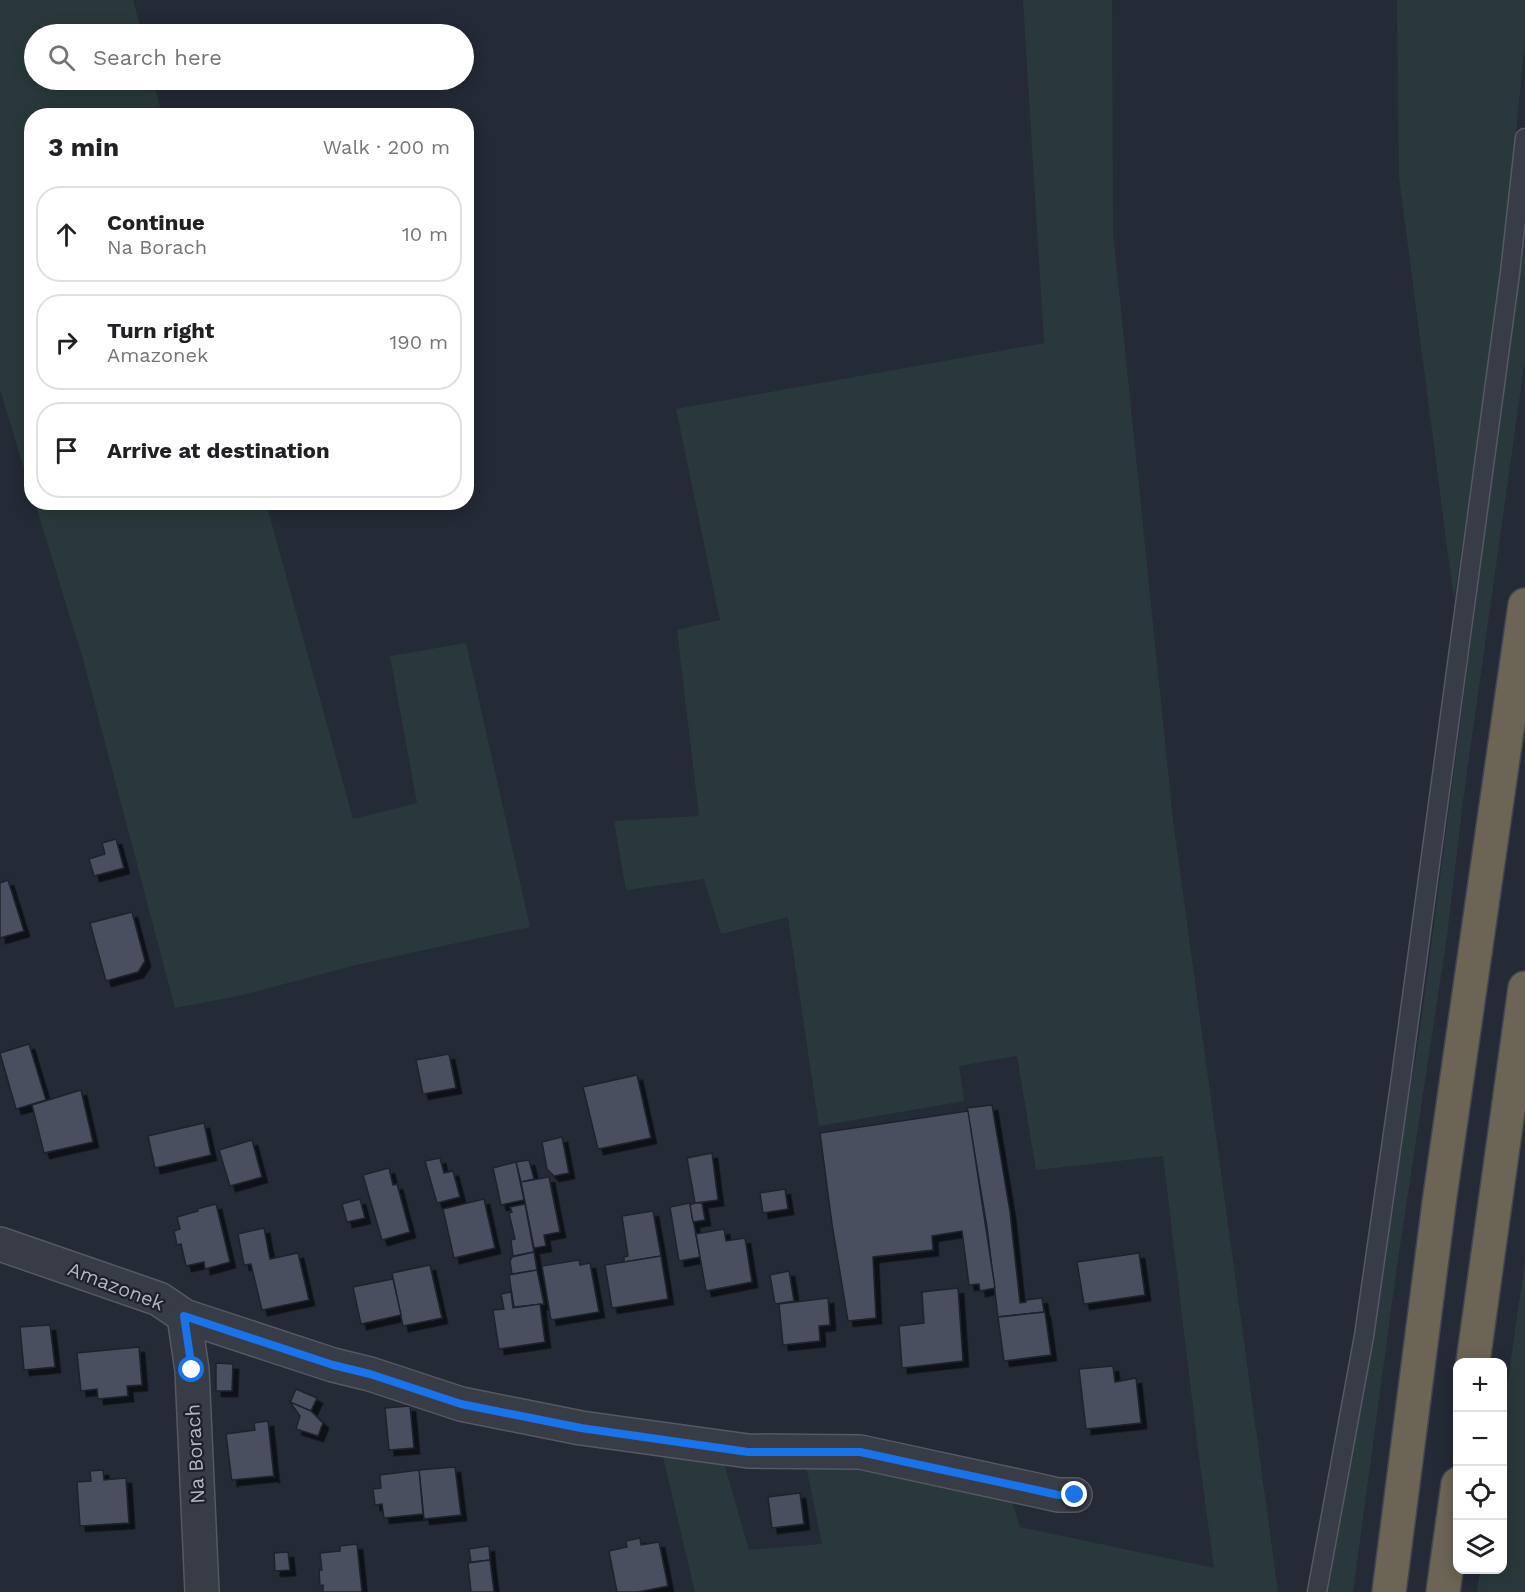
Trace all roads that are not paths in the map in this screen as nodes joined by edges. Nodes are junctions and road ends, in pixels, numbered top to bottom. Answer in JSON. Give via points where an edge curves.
{"nodes":[{"id":1,"x":1525,"y":138,"type":"edge"},
{"id":2,"x":1525,"y":605,"type":"edge"},
{"id":3,"x":1525,"y":988,"type":"edge"},
{"id":4,"x":0,"y":1244,"type":"edge"},
{"id":5,"x":184,"y":1316,"type":"junction"},
{"id":6,"x":1474,"y":1358,"type":"edge"},
{"id":7,"x":1075,"y":1495,"type":"dead end"},
{"id":8,"x":1453,"y":1520,"type":"edge"},
{"id":9,"x":202,"y":1592,"type":"edge"},
{"id":10,"x":1317,"y":1592,"type":"edge"},
{"id":11,"x":1389,"y":1592,"type":"edge"},
{"id":12,"x":1443,"y":1592,"type":"edge"}],
"edges":[{"from":1,"to":10,"type":"lane","via":[[1481,496],[1396,1113],[1364,1336]]},
{"from":2,"to":11,"type":"highway","via":[[1439,1203]]},
{"from":3,"to":6,"type":"highway"},
{"from":4,"to":5,"type":"street","name":"Amazonek","via":[[159,1299]]},
{"from":5,"to":7,"type":"street","name":"Amazonek","via":[[461,1404],[581,1428],[748,1452],[860,1452],[1058,1495]]},
{"from":5,"to":9,"type":"street","name":"Na Borach","via":[[192,1370]]},
{"from":8,"to":12,"type":"highway"}]}
